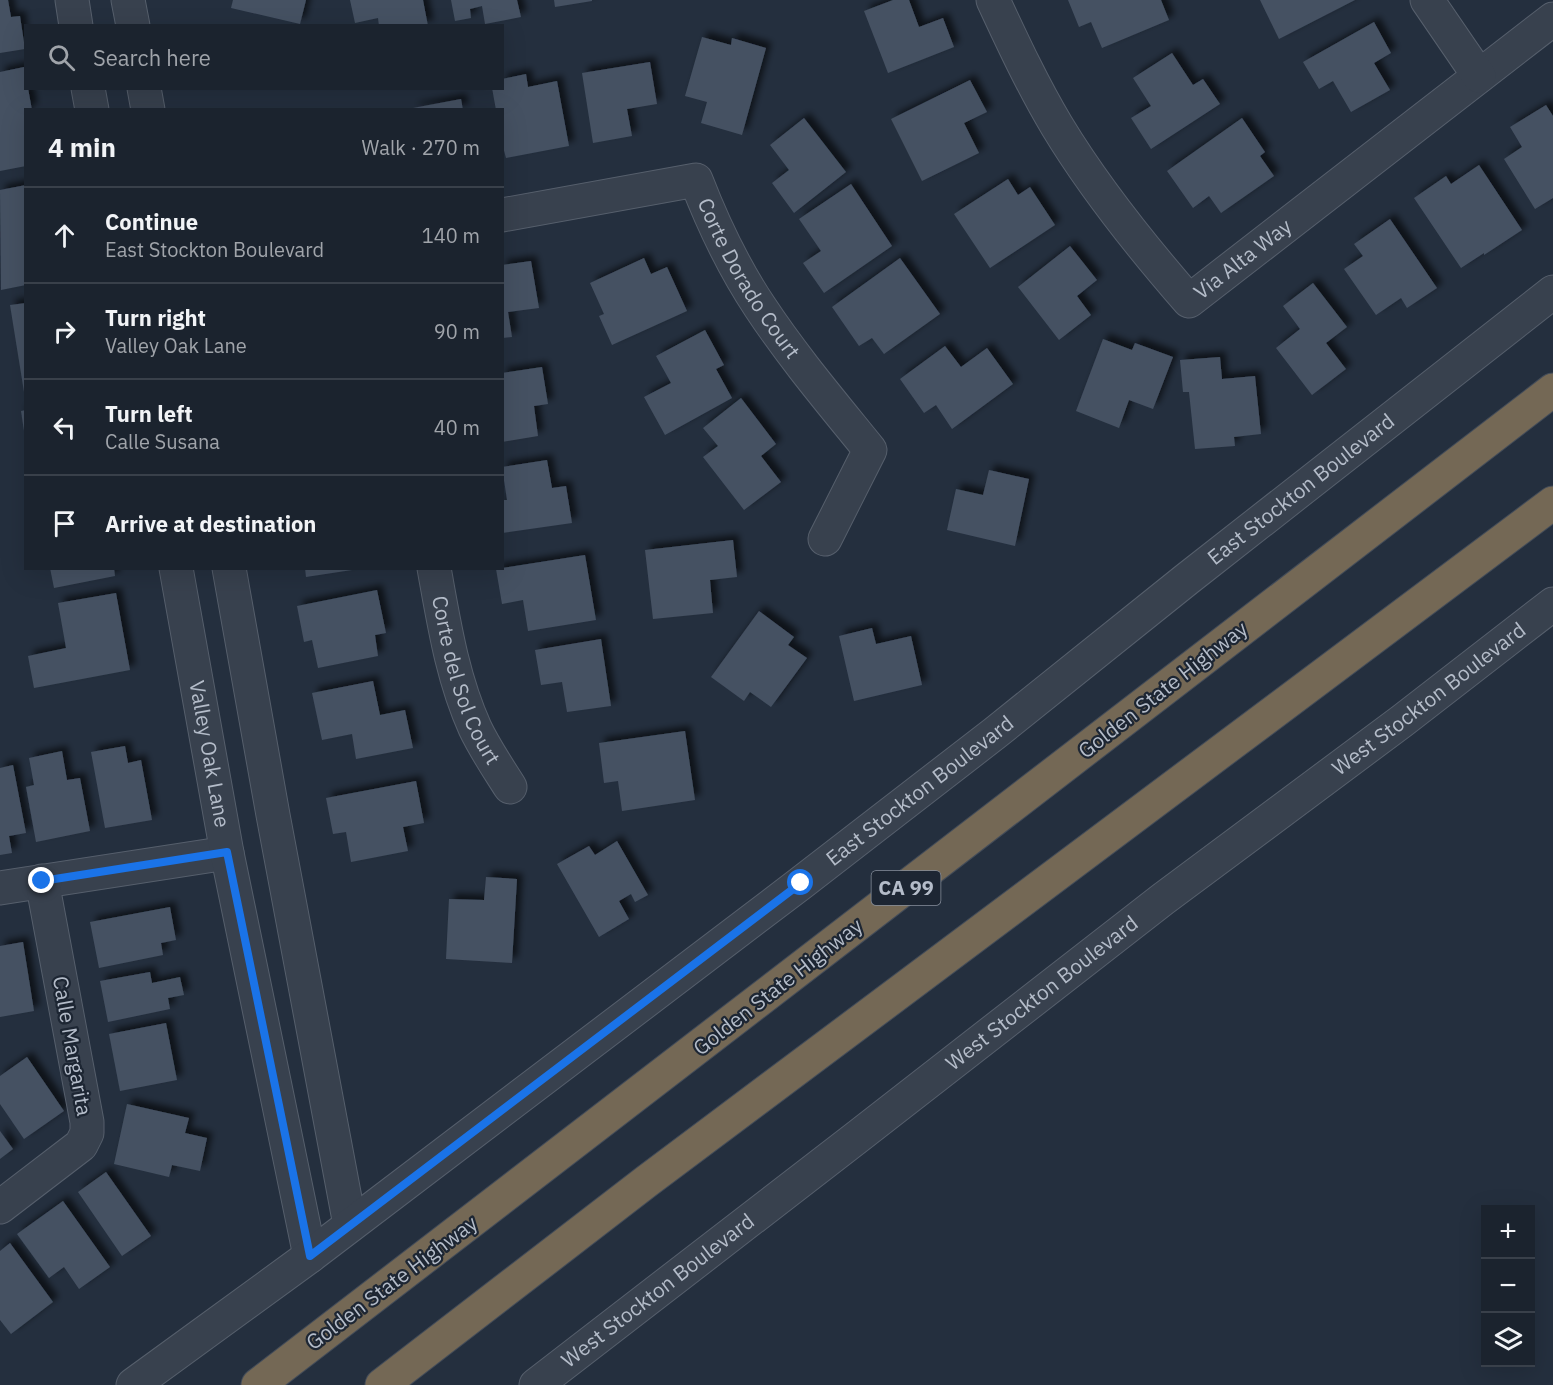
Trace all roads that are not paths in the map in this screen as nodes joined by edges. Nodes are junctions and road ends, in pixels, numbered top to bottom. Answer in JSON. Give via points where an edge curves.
{"nodes":[{"id":1,"x":72,"y":0,"type":"edge"},
{"id":2,"x":128,"y":0,"type":"edge"},
{"id":3,"x":993,"y":0,"type":"edge"},
{"id":4,"x":1427,"y":0,"type":"edge"},
{"id":5,"x":1553,"y":19,"type":"edge"},
{"id":6,"x":76,"y":24,"type":"edge"},
{"id":7,"x":133,"y":24,"type":"edge"},
{"id":8,"x":1479,"y":76,"type":"junction"},
{"id":9,"x":88,"y":90,"type":"edge"},
{"id":10,"x":144,"y":90,"type":"edge"},
{"id":11,"x":92,"y":108,"type":"edge"},
{"id":12,"x":148,"y":108,"type":"edge"},
{"id":13,"x":504,"y":215,"type":"edge"},
{"id":14,"x":1553,"y":292,"type":"edge"},
{"id":15,"x":1553,"y":390,"type":"edge"},
{"id":16,"x":1553,"y":503,"type":"edge"},
{"id":17,"x":825,"y":538,"type":"dead end"},
{"id":18,"x":176,"y":570,"type":"edge"},
{"id":19,"x":229,"y":570,"type":"edge"},
{"id":20,"x":434,"y":570,"type":"edge"},
{"id":21,"x":1553,"y":604,"type":"edge"},
{"id":22,"x":510,"y":788,"type":"dead end"},
{"id":23,"x":227,"y":852,"type":"junction"},
{"id":24,"x":42,"y":881,"type":"junction"},
{"id":25,"x":0,"y":888,"type":"edge"},
{"id":26,"x":0,"y":1206,"type":"edge"},
{"id":27,"x":350,"y":1225,"type":"junction"},
{"id":28,"x":310,"y":1256,"type":"junction"},
{"id":29,"x":133,"y":1385,"type":"edge"},
{"id":30,"x":258,"y":1385,"type":"edge"},
{"id":31,"x":382,"y":1385,"type":"edge"},
{"id":32,"x":536,"y":1385,"type":"edge"}],
"edges":[{"from":1,"to":6,"type":"street"},
{"from":2,"to":7,"type":"street"},
{"from":3,"to":8,"type":"street","name":"Via Alta Way","via":[[1023,64],[1097,188],[1189,301]]},
{"from":4,"to":8,"type":"street"},
{"from":5,"to":8,"type":"street","name":"Via Alta Way"},
{"from":9,"to":11,"type":"street"},
{"from":10,"to":12,"type":"street"},
{"from":13,"to":17,"type":"street","name":"Corte Dorado Court","via":[[696,180],[709,213],[759,307],[870,450]]},
{"from":14,"to":27,"type":"street","name":"East Stockton Boulevard","via":[[847,848]]},
{"from":15,"to":30,"type":"highway","name":"Golden State Highway","number":"CA 99"},
{"from":16,"to":31,"type":"highway","via":[[657,1173]]},
{"from":18,"to":23,"type":"street","name":"Valley Oak Lane"},
{"from":19,"to":27,"type":"street"},
{"from":20,"to":22,"type":"street","name":"Corte del Sol Court","via":[[453,669],[463,699]]},
{"from":21,"to":32,"type":"street","name":"West Stockton Boulevard","via":[[1163,899]]},
{"from":23,"to":24,"type":"street"},
{"from":23,"to":28,"type":"street","name":"Valley Oak Lane"},
{"from":24,"to":25,"type":"street"},
{"from":24,"to":26,"type":"street","name":"Calle Margarita","via":[[87,1133],[81,1145]]},
{"from":27,"to":28,"type":"street","name":"East Stockton Boulevard"},
{"from":28,"to":29,"type":"street","name":"East Stockton Boulevard"}]}
